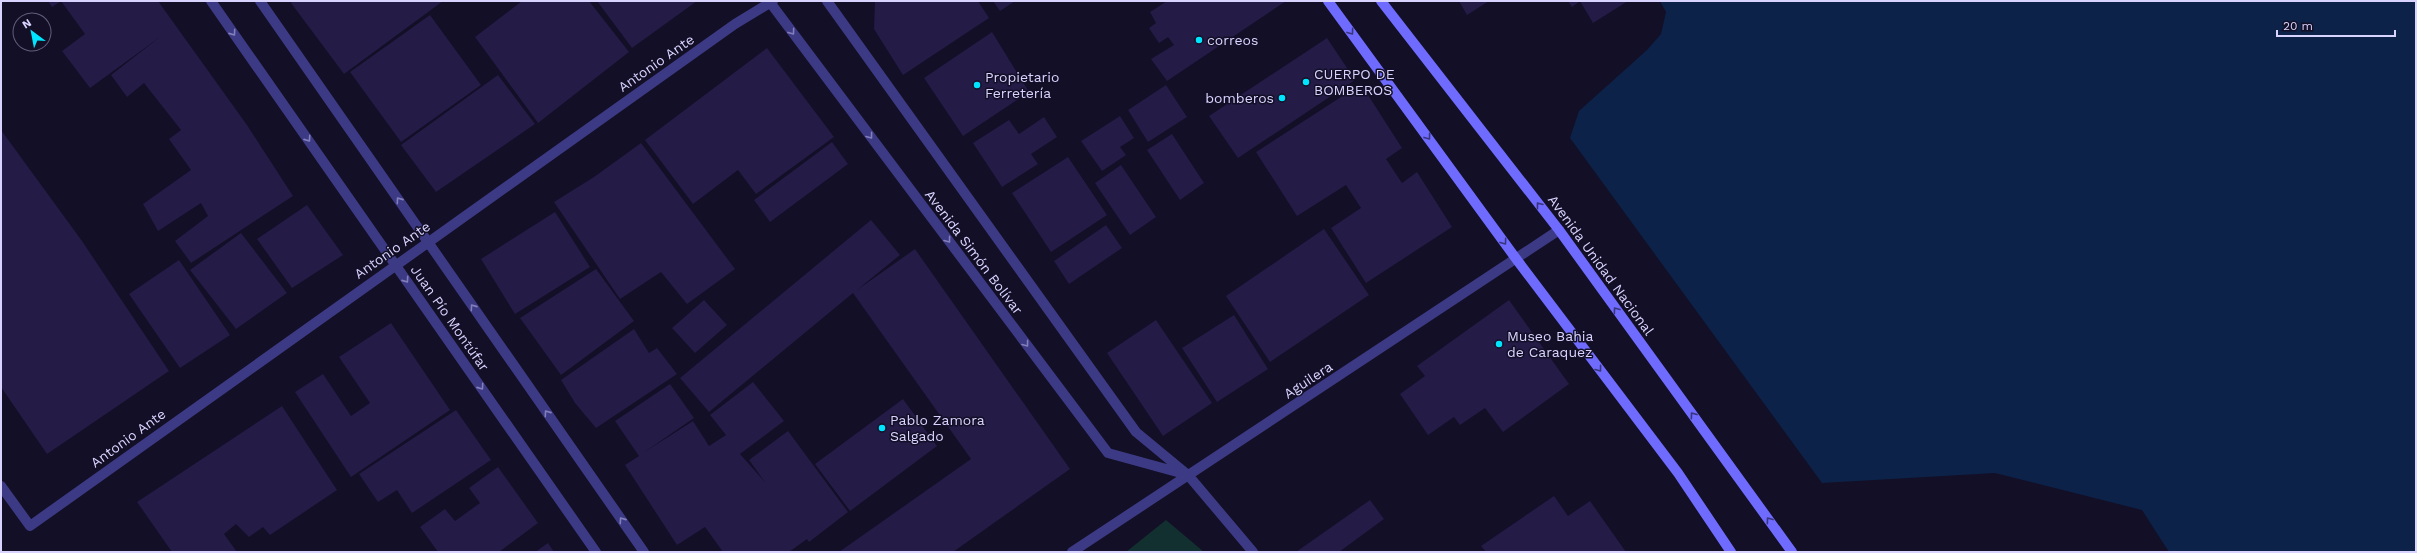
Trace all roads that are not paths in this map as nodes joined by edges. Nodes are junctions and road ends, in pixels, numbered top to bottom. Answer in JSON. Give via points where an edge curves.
{"nodes":[{"id":1,"x":211,"y":1,"type":"edge"},
{"id":2,"x":260,"y":1,"type":"edge"},
{"id":3,"x":827,"y":1,"type":"edge"},
{"id":4,"x":1328,"y":1,"type":"edge"},
{"id":5,"x":1381,"y":1,"type":"edge"},
{"id":6,"x":770,"y":2,"type":"edge"},
{"id":7,"x":1559,"y":230,"type":"junction"},
{"id":8,"x":428,"y":243,"type":"junction"},
{"id":9,"x":1517,"y":260,"type":"junction"},
{"id":10,"x":395,"y":264,"type":"junction"},
{"id":11,"x":1188,"y":475,"type":"junction"},
{"id":12,"x":1,"y":486,"type":"edge"},
{"id":13,"x":596,"y":552,"type":"edge"},
{"id":14,"x":644,"y":552,"type":"edge"},
{"id":15,"x":1072,"y":552,"type":"edge"},
{"id":16,"x":1253,"y":552,"type":"edge"},
{"id":17,"x":1731,"y":552,"type":"edge"},
{"id":18,"x":1792,"y":552,"type":"edge"}],
"edges":[{"from":1,"to":10,"type":"street","name":"Juan Pío Montúfar","one_way":true},
{"from":8,"to":2,"type":"street","name":"Juan Pío Montúfar","one_way":true},
{"from":3,"to":11,"type":"street","name":"Avenida Simón Bolívar","via":[[1136,432]]},
{"from":4,"to":9,"type":"main road","one_way":true},
{"from":7,"to":5,"type":"main road","name":"Avenida Unidad Nacional","one_way":true},
{"from":6,"to":8,"type":"street","name":"Antonio Ante","via":[[735,24]]},
{"from":6,"to":11,"type":"street","name":"Avenida Simón Bolívar","one_way":true,"via":[[1108,453]]},
{"from":7,"to":9,"type":"street","name":"Aguilera"},
{"from":18,"to":7,"type":"main road","name":"Avenida Unidad Nacional","one_way":true},
{"from":8,"to":10,"type":"street","name":"Antonio Ante"},
{"from":14,"to":8,"type":"street","name":"Juan Pío Montúfar","one_way":true},
{"from":9,"to":11,"type":"street","name":"Aguilera"},
{"from":9,"to":17,"type":"main road","one_way":true,"via":[[1678,473]]},
{"from":10,"to":12,"type":"street","name":"Antonio Ante","via":[[30,526]]},
{"from":10,"to":13,"type":"street","name":"Juan Pío Montúfar","one_way":true},
{"from":11,"to":15,"type":"street","name":"Aguilera"},
{"from":11,"to":16,"type":"street","name":"Avenida Simón Bolívar"}]}
